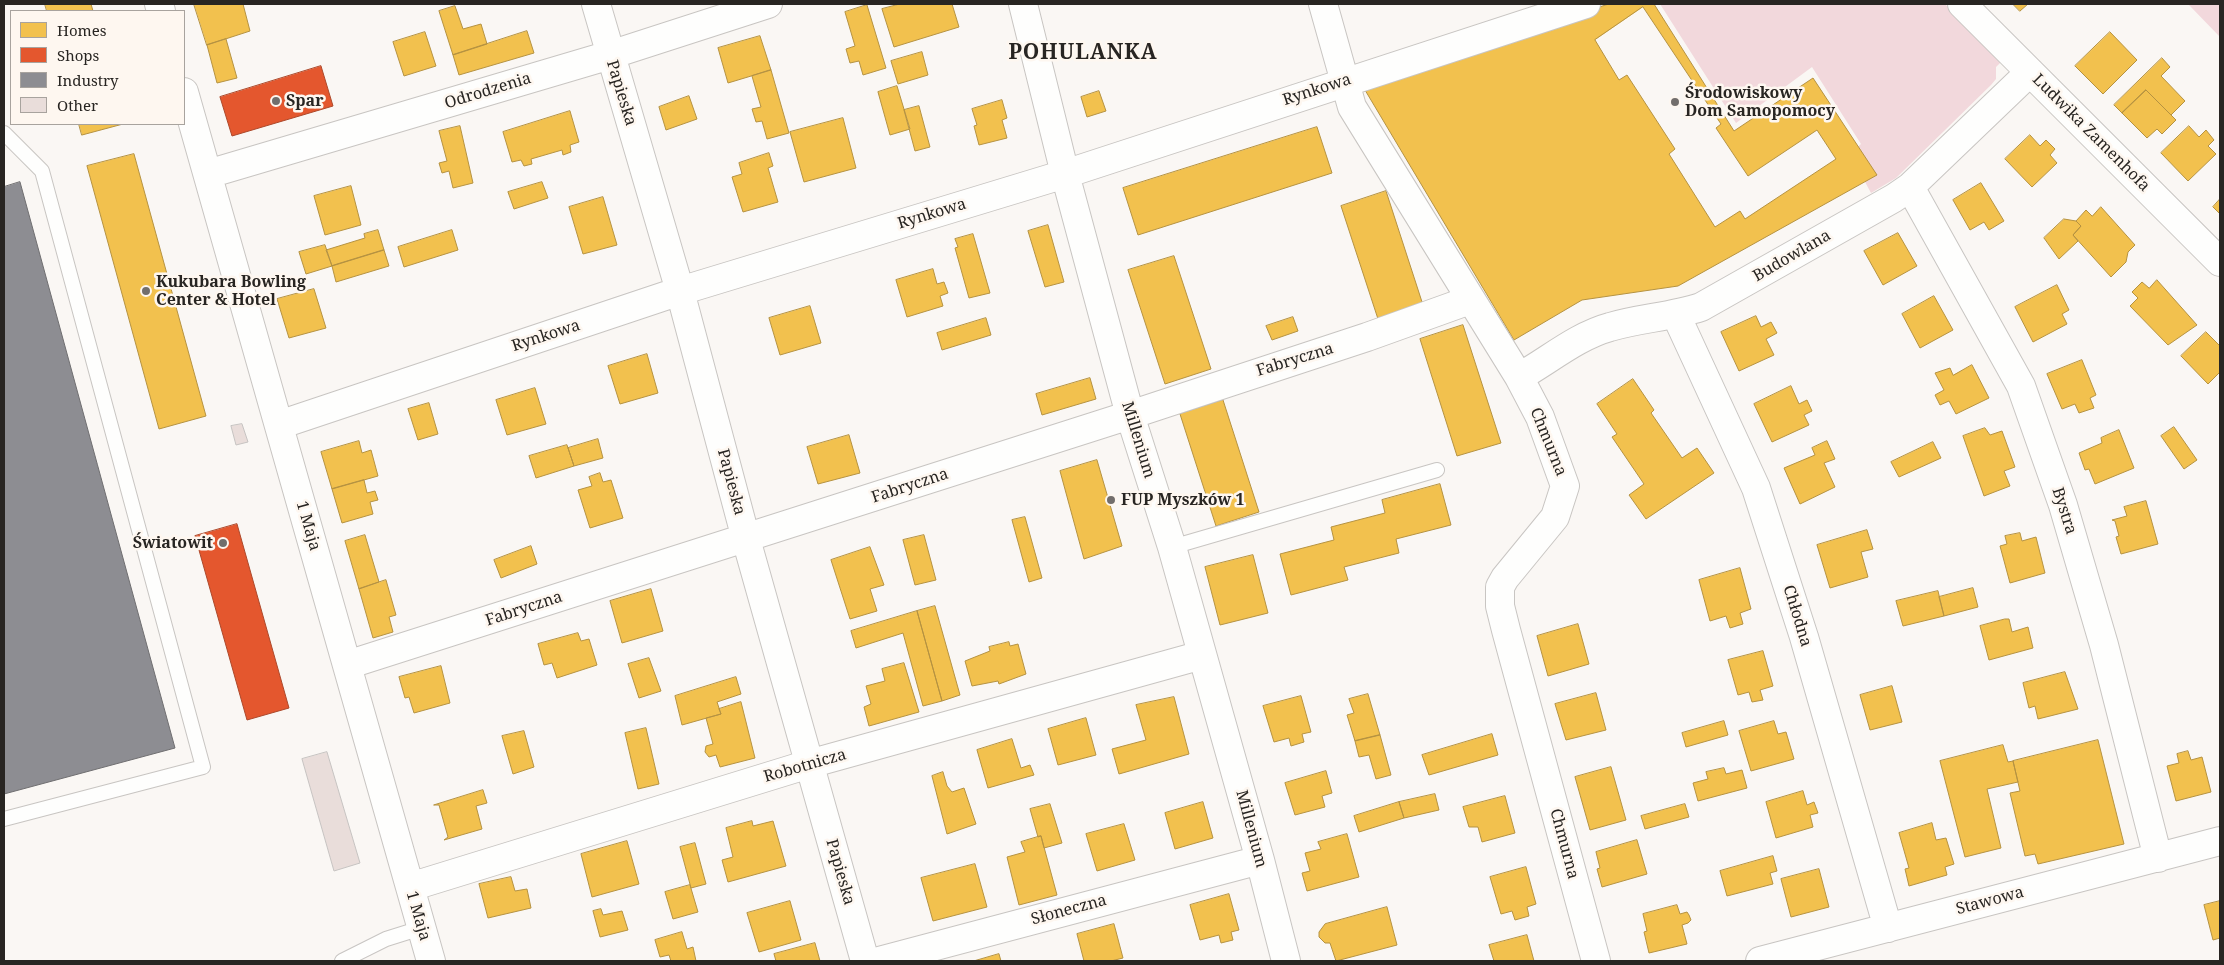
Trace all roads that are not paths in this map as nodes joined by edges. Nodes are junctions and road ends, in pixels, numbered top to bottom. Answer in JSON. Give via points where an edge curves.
{"nodes":[{"id":1,"x":596,"y":4,"type":"edge"},
{"id":2,"x":768,"y":4,"type":"edge"},
{"id":3,"x":1023,"y":4,"type":"edge"},
{"id":4,"x":1323,"y":4,"type":"edge"},
{"id":5,"x":1586,"y":4,"type":"edge"},
{"id":6,"x":1962,"y":4,"type":"edge"},
{"id":7,"x":610,"y":55,"type":"junction"},
{"id":8,"x":2030,"y":72,"type":"junction"},
{"id":9,"x":1345,"y":80,"type":"junction"},
{"id":10,"x":185,"y":95,"type":"edge"},
{"id":11,"x":4,"y":133,"type":"edge"},
{"id":12,"x":208,"y":174,"type":"junction"},
{"id":13,"x":1065,"y":174,"type":"junction"},
{"id":14,"x":1910,"y":187,"type":"junction"},
{"id":15,"x":2220,"y":262,"type":"edge"},
{"id":16,"x":680,"y":291,"type":"junction"},
{"id":17,"x":1470,"y":300,"type":"junction"},
{"id":18,"x":1676,"y":315,"type":"junction"},
{"id":19,"x":1518,"y":377,"type":"junction"},
{"id":20,"x":1130,"y":415,"type":"junction"},
{"id":21,"x":279,"y":425,"type":"junction"},
{"id":22,"x":1437,"y":470,"type":"dead end"},
{"id":23,"x":746,"y":539,"type":"junction"},
{"id":24,"x":1172,"y":547,"type":"junction"},
{"id":25,"x":1202,"y":655,"type":"junction"},
{"id":26,"x":347,"y":665,"type":"junction"},
{"id":27,"x":809,"y":764,"type":"junction"},
{"id":28,"x":4,"y":820,"type":"edge"},
{"id":29,"x":2220,"y":841,"type":"edge"},
{"id":30,"x":2158,"y":858,"type":"junction"},
{"id":31,"x":1260,"y":860,"type":"junction"},
{"id":32,"x":410,"y":888,"type":"junction"},
{"id":33,"x":421,"y":928,"type":"junction"},
{"id":34,"x":1888,"y":928,"type":"junction"},
{"id":35,"x":342,"y":961,"type":"edge"},
{"id":36,"x":431,"y":961,"type":"edge"},
{"id":37,"x":865,"y":961,"type":"edge"},
{"id":38,"x":879,"y":961,"type":"edge"},
{"id":39,"x":1286,"y":961,"type":"edge"},
{"id":40,"x":1596,"y":961,"type":"edge"},
{"id":41,"x":1760,"y":961,"type":"edge"}],
"edges":[{"from":1,"to":7,"type":"street","name":"Papieska"},
{"from":2,"to":7,"type":"street","name":"Odrodzenia"},
{"from":3,"to":13,"type":"street","name":"Millenium"},
{"from":4,"to":9,"type":"street","name":"Chmurna"},
{"from":5,"to":9,"type":"street","name":"Rynkowa"},
{"from":6,"to":8,"type":"street","name":"Ludwika Zamenhofa"},
{"from":7,"to":12,"type":"street","name":"Odrodzenia"},
{"from":7,"to":16,"type":"street","name":"Papieska"},
{"from":8,"to":14,"type":"street","name":"Budowlana"},
{"from":8,"to":15,"type":"street","name":"Ludwika Zamenhofa"},
{"from":9,"to":13,"type":"street","name":"Rynkowa"},
{"from":9,"to":17,"type":"street","name":"Chmurna","via":[[1352,107]]},
{"from":10,"to":12,"type":"street","name":"1 Maja"},
{"from":11,"to":28,"type":"lane","via":[[42,171],[203,767]]},
{"from":12,"to":21,"type":"street","name":"1 Maja"},
{"from":13,"to":16,"type":"street","name":"Rynkowa"},
{"from":13,"to":20,"type":"street","name":"Millenium"},
{"from":14,"to":18,"type":"street","name":"Budowlana","via":[[1701,307]]},
{"from":14,"to":30,"type":"street","name":"Bystra","via":[[2021,386],[2104,645]]},
{"from":16,"to":21,"type":"street","name":"Rynkowa"},
{"from":16,"to":23,"type":"street","name":"Papieska"},
{"from":17,"to":19,"type":"street","name":"Chmurna"},
{"from":17,"to":20,"type":"street","name":"Fabryczna"},
{"from":18,"to":19,"type":"street","name":"Budowlana","via":[[1642,320],[1591,334]]},
{"from":18,"to":34,"type":"street","name":"Chłodna","via":[[1756,488],[1804,637]]},
{"from":19,"to":40,"type":"street","name":"Chmurna","via":[[1540,417],[1565,486],[1556,517],[1505,578],[1500,587],[1500,601]]},
{"from":20,"to":23,"type":"street","name":"Fabryczna"},
{"from":20,"to":24,"type":"street","name":"Millenium"},
{"from":21,"to":26,"type":"street","name":"1 Maja"},
{"from":22,"to":24,"type":"lane"},
{"from":23,"to":26,"type":"street","name":"Fabryczna"},
{"from":23,"to":27,"type":"street","name":"Papieska"},
{"from":24,"to":25,"type":"street","name":"Millenium"},
{"from":25,"to":27,"type":"street","name":"Robotnicza"},
{"from":25,"to":31,"type":"street","name":"Millenium"},
{"from":26,"to":32,"type":"street","name":"1 Maja"},
{"from":27,"to":32,"type":"street","name":"Robotnicza"},
{"from":27,"to":37,"type":"street","name":"Papieska"},
{"from":29,"to":30,"type":"street","name":"Stawowa"},
{"from":30,"to":34,"type":"street","name":"Stawowa"},
{"from":31,"to":38,"type":"street","name":"Słoneczna"},
{"from":31,"to":39,"type":"street","name":"Millenium"},
{"from":32,"to":33,"type":"street","name":"1 Maja"},
{"from":33,"to":35,"type":"lane","via":[[386,939]]},
{"from":33,"to":36,"type":"street","name":"1 Maja"},
{"from":34,"to":41,"type":"street","name":"Stawowa"}]}
